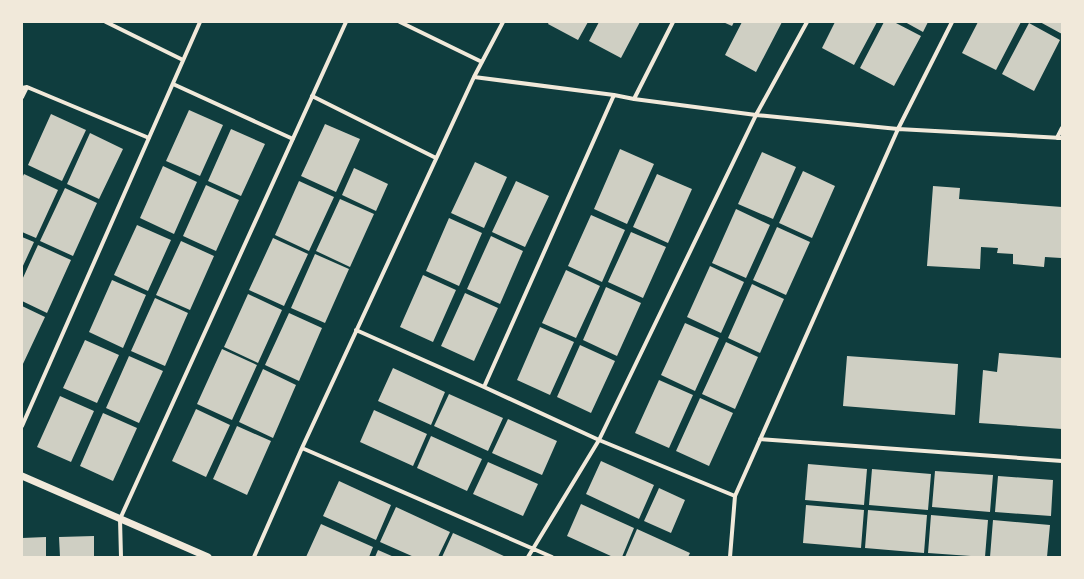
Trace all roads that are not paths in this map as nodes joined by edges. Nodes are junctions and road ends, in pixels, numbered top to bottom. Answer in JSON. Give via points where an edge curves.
{"nodes":[{"id":1,"x":106,"y":22,"type":"edge"},
{"id":2,"x":200,"y":22,"type":"edge"},
{"id":3,"x":346,"y":22,"type":"edge"},
{"id":4,"x":400,"y":22,"type":"edge"},
{"id":5,"x":502,"y":22,"type":"edge"},
{"id":6,"x":673,"y":22,"type":"edge"},
{"id":7,"x":807,"y":22,"type":"edge"},
{"id":8,"x":952,"y":22,"type":"edge"},
{"id":9,"x":183,"y":60,"type":"junction"},
{"id":10,"x":482,"y":62,"type":"junction"},
{"id":11,"x":474,"y":77,"type":"junction"},
{"id":12,"x":173,"y":84,"type":"junction"},
{"id":13,"x":24,"y":87,"type":"edge"},
{"id":14,"x":614,"y":95,"type":"junction"},
{"id":15,"x":312,"y":96,"type":"junction"},
{"id":16,"x":22,"y":97,"type":"edge"},
{"id":17,"x":634,"y":99,"type":"junction"},
{"id":18,"x":756,"y":115,"type":"junction"},
{"id":19,"x":1062,"y":128,"type":"edge"},
{"id":20,"x":898,"y":129,"type":"junction"},
{"id":21,"x":149,"y":138,"type":"junction"},
{"id":22,"x":1057,"y":138,"type":"junction"},
{"id":23,"x":1062,"y":138,"type":"edge"},
{"id":24,"x":293,"y":139,"type":"junction"},
{"id":25,"x":436,"y":158,"type":"junction"},
{"id":26,"x":356,"y":330,"type":"junction"},
{"id":27,"x":484,"y":387,"type":"junction"},
{"id":28,"x":22,"y":426,"type":"edge"},
{"id":29,"x":760,"y":439,"type":"junction"},
{"id":30,"x":599,"y":440,"type":"junction"},
{"id":31,"x":302,"y":448,"type":"junction"},
{"id":32,"x":1062,"y":461,"type":"edge"},
{"id":33,"x":22,"y":476,"type":"edge"},
{"id":34,"x":735,"y":496,"type":"junction"},
{"id":35,"x":120,"y":519,"type":"junction"},
{"id":36,"x":533,"y":548,"type":"junction"},
{"id":37,"x":120,"y":557,"type":"edge"},
{"id":38,"x":208,"y":557,"type":"edge"},
{"id":39,"x":254,"y":557,"type":"edge"},
{"id":40,"x":528,"y":557,"type":"edge"},
{"id":41,"x":552,"y":557,"type":"edge"},
{"id":42,"x":730,"y":557,"type":"edge"}],
"edges":[{"from":1,"to":9,"type":"street"},
{"from":2,"to":9,"type":"street"},
{"from":3,"to":15,"type":"street"},
{"from":4,"to":10,"type":"street"},
{"from":5,"to":10,"type":"street"},
{"from":6,"to":17,"type":"street"},
{"from":7,"to":18,"type":"street"},
{"from":8,"to":20,"type":"street"},
{"from":9,"to":12,"type":"street"},
{"from":10,"to":11,"type":"street"},
{"from":11,"to":14,"type":"street"},
{"from":11,"to":25,"type":"street"},
{"from":12,"to":21,"type":"street"},
{"from":12,"to":24,"type":"street"},
{"from":13,"to":16,"type":"street"},
{"from":13,"to":21,"type":"street"},
{"from":14,"to":17,"type":"street"},
{"from":14,"to":27,"type":"street"},
{"from":15,"to":24,"type":"street"},
{"from":15,"to":25,"type":"street"},
{"from":17,"to":18,"type":"street"},
{"from":18,"to":20,"type":"street"},
{"from":18,"to":30,"type":"street"},
{"from":19,"to":22,"type":"street"},
{"from":20,"to":22,"type":"street"},
{"from":20,"to":29,"type":"street"},
{"from":21,"to":28,"type":"street"},
{"from":22,"to":23,"type":"street"},
{"from":24,"to":35,"type":"street"},
{"from":25,"to":26,"type":"street"},
{"from":26,"to":27,"type":"street"},
{"from":26,"to":31,"type":"street"},
{"from":27,"to":30,"type":"street"},
{"from":29,"to":32,"type":"street"},
{"from":29,"to":34,"type":"street"},
{"from":30,"to":34,"type":"street"},
{"from":30,"to":36,"type":"street"},
{"from":31,"to":36,"type":"street"},
{"from":31,"to":39,"type":"street"},
{"from":33,"to":35,"type":"street"},
{"from":34,"to":42,"type":"street"},
{"from":35,"to":37,"type":"street"},
{"from":35,"to":38,"type":"street"},
{"from":36,"to":40,"type":"street"},
{"from":36,"to":41,"type":"street"}]}
